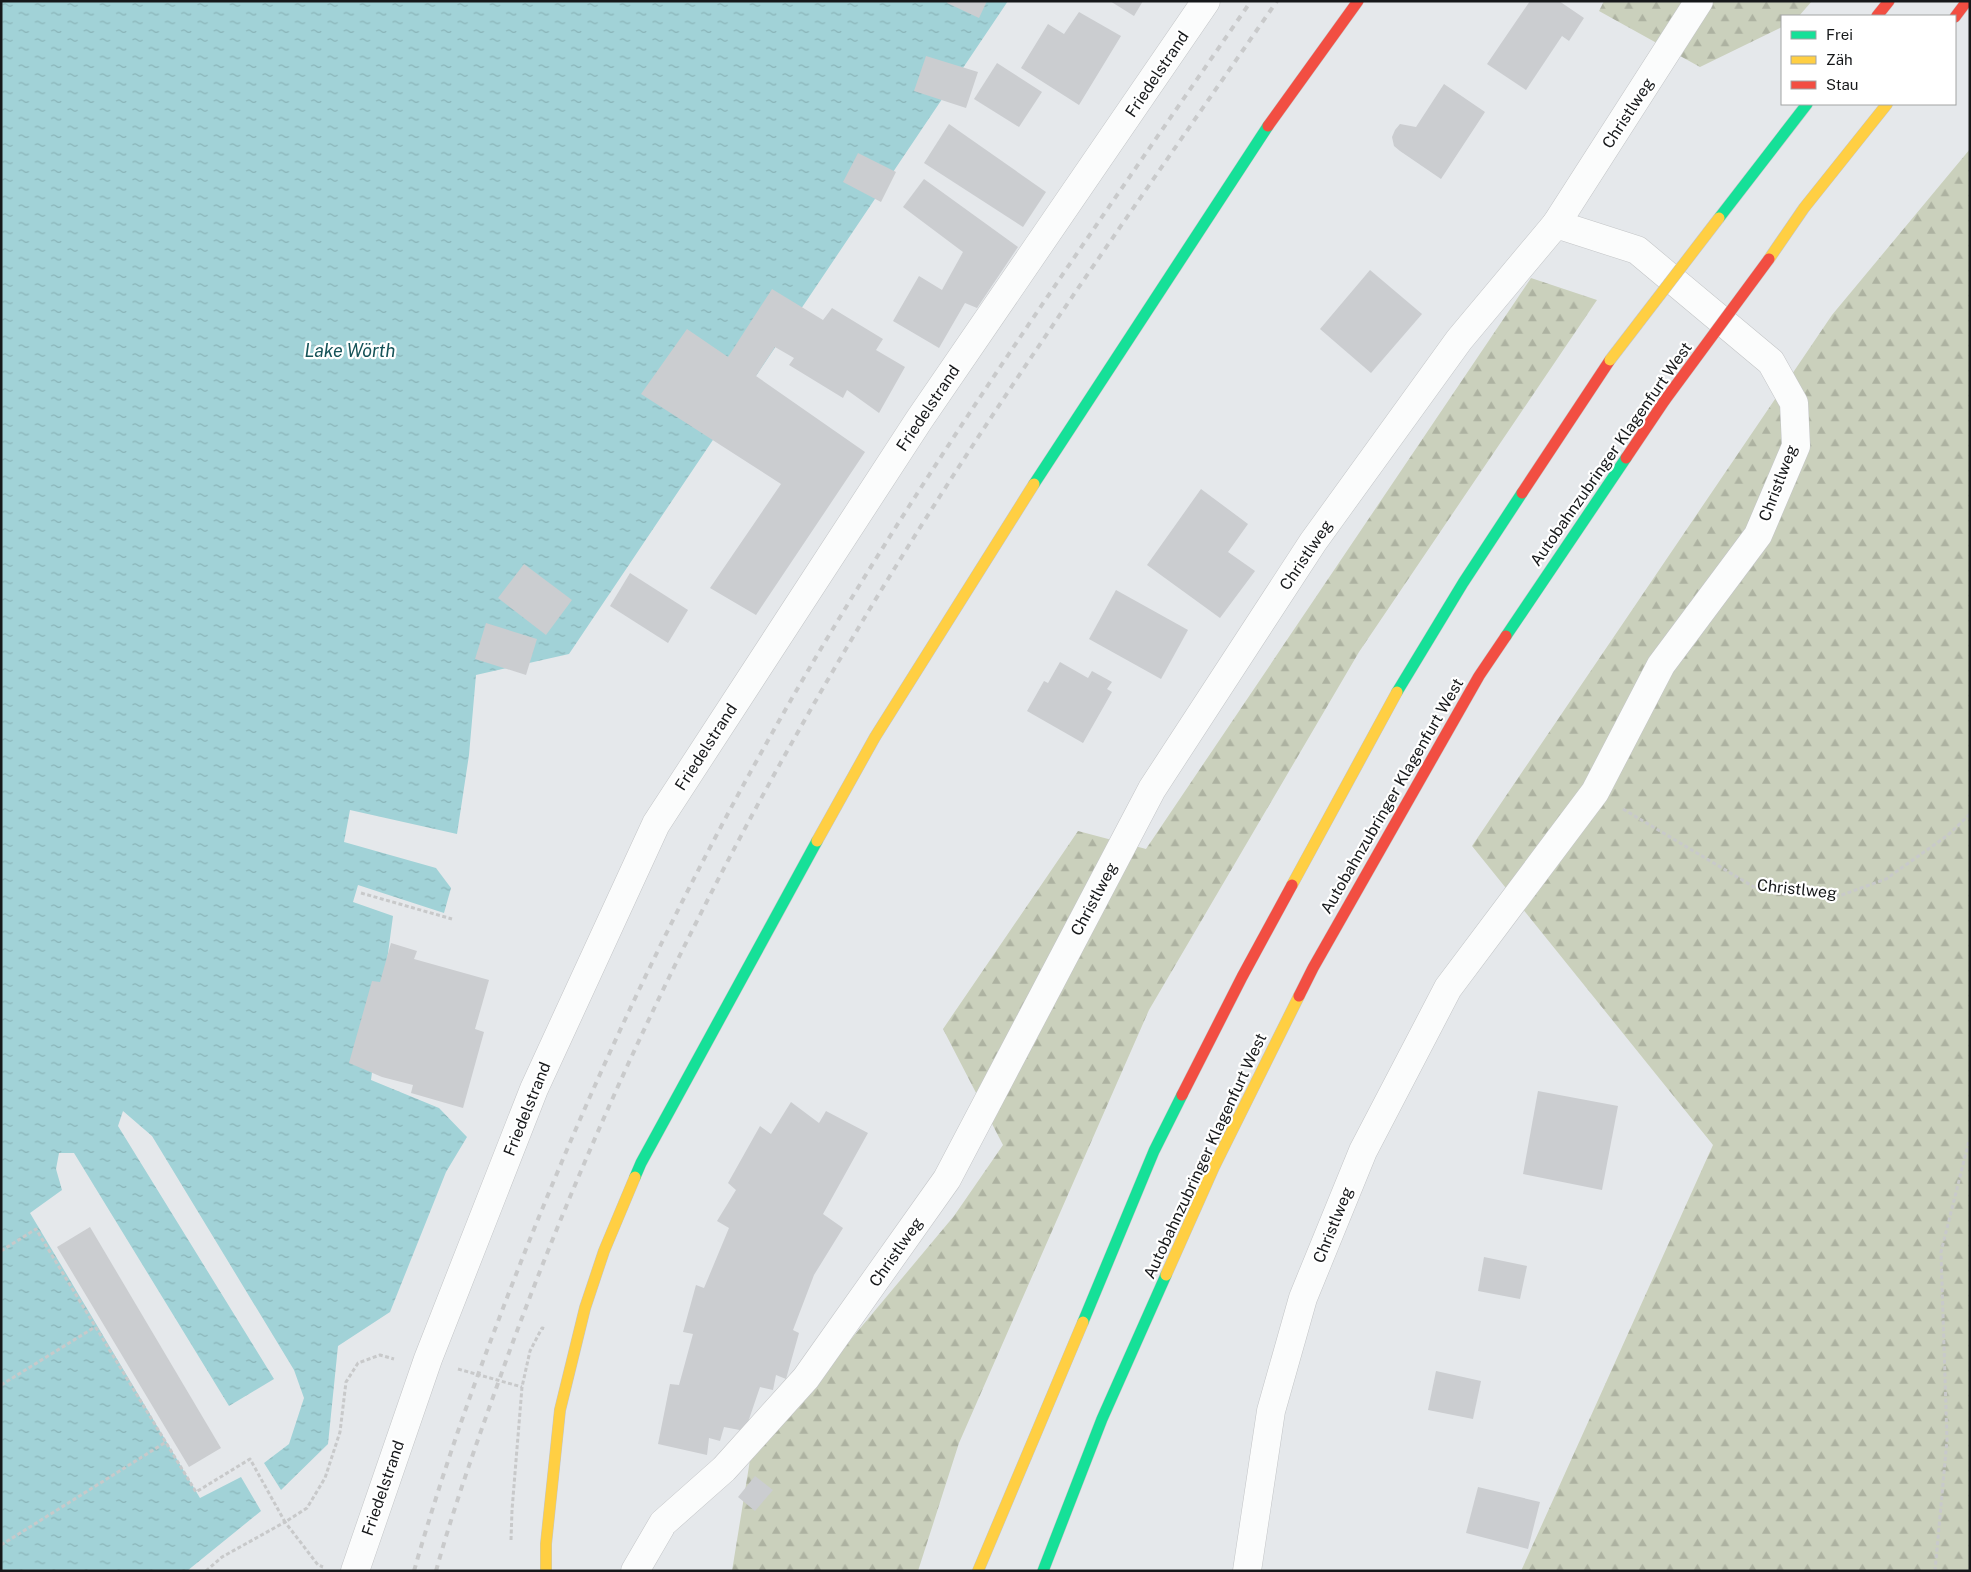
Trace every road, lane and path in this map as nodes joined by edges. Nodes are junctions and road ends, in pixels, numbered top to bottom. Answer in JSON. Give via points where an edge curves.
{"nodes":[{"id":1,"x":1206,"y":1,"type":"edge"},
{"id":2,"x":1358,"y":1,"type":"edge"},
{"id":3,"x":1700,"y":1,"type":"edge"},
{"id":4,"x":1889,"y":1,"type":"edge"},
{"id":5,"x":1968,"y":1,"type":"edge"},
{"id":6,"x":1878,"y":15,"type":"edge"},
{"id":7,"x":1956,"y":16,"type":"edge"},
{"id":8,"x":1806,"y":105,"type":"edge"},
{"id":9,"x":1886,"y":105,"type":"edge"},
{"id":10,"x":1556,"y":224,"type":"junction"},
{"id":11,"x":1595,"y":792,"type":"junction"},
{"id":12,"x":1970,"y":814,"type":"edge"},
{"id":13,"x":361,"y":893,"type":"dead end"},
{"id":14,"x":452,"y":919,"type":"dead end"},
{"id":15,"x":1970,"y":1136,"type":"edge"},
{"id":16,"x":1,"y":1251,"type":"edge"},
{"id":17,"x":95,"y":1327,"type":"junction"},
{"id":18,"x":428,"y":1359,"type":"junction"},
{"id":19,"x":459,"y":1370,"type":"dead end"},
{"id":20,"x":1,"y":1386,"type":"edge"},
{"id":21,"x":166,"y":1442,"type":"junction"},
{"id":22,"x":285,"y":1522,"type":"junction"},
{"id":23,"x":511,"y":1545,"type":"dead end"},
{"id":24,"x":1,"y":1546,"type":"edge"},
{"id":25,"x":206,"y":1571,"type":"edge"},
{"id":26,"x":328,"y":1571,"type":"edge"},
{"id":27,"x":355,"y":1571,"type":"edge"},
{"id":28,"x":546,"y":1571,"type":"edge"},
{"id":29,"x":635,"y":1571,"type":"edge"},
{"id":30,"x":978,"y":1571,"type":"edge"},
{"id":31,"x":1043,"y":1571,"type":"edge"},
{"id":32,"x":1247,"y":1571,"type":"edge"},
{"id":33,"x":1935,"y":1571,"type":"edge"}],
"edges":[{"from":1,"to":18,"type":"street","name":"Friedelstrand","via":[[919,420],[656,824],[534,1089]]},
{"from":2,"to":28,"type":"main road","via":[[1256,143],[874,737],[641,1163],[585,1308],[562,1401],[546,1544]]},
{"from":3,"to":10,"type":"street","name":"Christlweg"},
{"from":4,"to":6,"type":"main road"},
{"from":5,"to":7,"type":"main road"},
{"from":8,"to":30,"type":"main road","bridge":true,"via":[[1610,360],[1463,583],[1380,721],[1242,977],[1154,1151]]},
{"from":9,"to":31,"type":"main road","name":"Autobahnzubringer Klagenfurt West","bridge":true,"via":[[1804,208],[1665,400],[1479,676],[1313,968],[1214,1166],[1102,1419]]},
{"from":10,"to":11,"type":"street","name":"Christlweg","via":[[1637,250],[1771,362],[1794,403],[1796,446],[1758,535],[1661,665]]},
{"from":10,"to":29,"type":"street","name":"Christlweg","via":[[1459,340],[1313,542],[1152,789],[947,1179],[806,1378],[724,1469],[663,1523]]},
{"from":11,"to":12,"type":"path","name":"Christlweg","via":[[1754,887],[1839,896],[1886,879],[1948,835]]},
{"from":11,"to":32,"type":"street","name":"Christlweg","via":[[1448,988],[1363,1151],[1303,1298],[1271,1411]]},
{"from":13,"to":14,"type":"path"},
{"from":15,"to":33,"type":"path","via":[[1942,1252],[1947,1440]]},
{"from":16,"to":17,"type":"path","via":[[36,1229]]},
{"from":17,"to":20,"type":"path"},
{"from":17,"to":21,"type":"path"},
{"from":18,"to":22,"type":"path","via":[[410,1363],[380,1355],[358,1363],[346,1382],[340,1432],[325,1478],[307,1508]]},
{"from":18,"to":27,"type":"street","name":"Friedelstrand"},
{"from":19,"to":23,"type":"path","via":[[522,1387]]},
{"from":21,"to":22,"type":"path","via":[[196,1492],[250,1459]]},
{"from":21,"to":24,"type":"path"},
{"from":22,"to":25,"type":"path","via":[[222,1557]]},
{"from":22,"to":26,"type":"path","via":[[318,1565]]}]}
